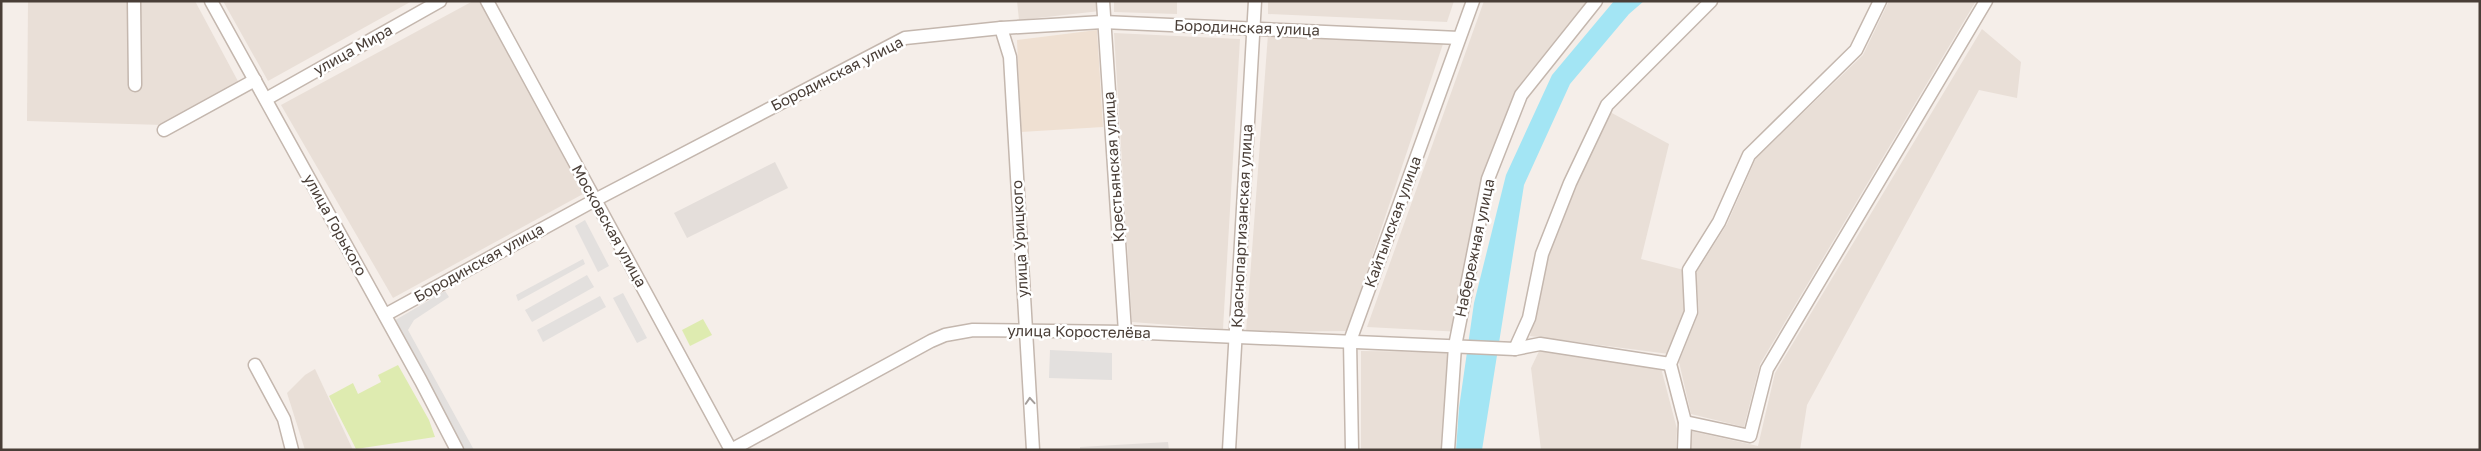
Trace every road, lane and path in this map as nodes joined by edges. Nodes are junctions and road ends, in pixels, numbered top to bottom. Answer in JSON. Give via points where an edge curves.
{"nodes":[{"id":1,"x":134,"y":1,"type":"edge"},
{"id":2,"x":211,"y":1,"type":"edge"},
{"id":3,"x":440,"y":1,"type":"edge"},
{"id":4,"x":487,"y":1,"type":"edge"},
{"id":5,"x":1103,"y":1,"type":"edge"},
{"id":6,"x":1255,"y":1,"type":"edge"},
{"id":7,"x":1473,"y":1,"type":"edge"},
{"id":8,"x":1596,"y":1,"type":"edge"},
{"id":9,"x":1711,"y":1,"type":"edge"},
{"id":10,"x":1880,"y":1,"type":"edge"},
{"id":11,"x":1986,"y":1,"type":"edge"},
{"id":12,"x":1104,"y":22,"type":"junction"},
{"id":13,"x":1002,"y":28,"type":"junction"},
{"id":14,"x":1253,"y":28,"type":"junction"},
{"id":15,"x":1459,"y":38,"type":"junction"},
{"id":16,"x":255,"y":80,"type":"junction"},
{"id":17,"x":135,"y":85,"type":"dead end"},
{"id":18,"x":266,"y":100,"type":"junction"},
{"id":19,"x":164,"y":130,"type":"dead end"},
{"id":20,"x":595,"y":200,"type":"junction"},
{"id":21,"x":385,"y":315,"type":"junction"},
{"id":22,"x":1025,"y":331,"type":"junction"},
{"id":23,"x":1125,"y":332,"type":"junction"},
{"id":24,"x":1235,"y":337,"type":"junction"},
{"id":25,"x":1350,"y":341,"type":"junction"},
{"id":26,"x":1455,"y":346,"type":"junction"},
{"id":27,"x":1515,"y":349,"type":"junction"},
{"id":28,"x":1670,"y":364,"type":"junction"},
{"id":29,"x":256,"y":365,"type":"dead end"},
{"id":30,"x":1685,"y":422,"type":"junction"},
{"id":31,"x":292,"y":450,"type":"edge"},
{"id":32,"x":457,"y":450,"type":"edge"},
{"id":33,"x":731,"y":450,"type":"edge"},
{"id":34,"x":1033,"y":450,"type":"edge"},
{"id":35,"x":1228,"y":450,"type":"edge"},
{"id":36,"x":1352,"y":450,"type":"edge"},
{"id":37,"x":1448,"y":450,"type":"edge"},
{"id":38,"x":1684,"y":450,"type":"edge"}],
"edges":[{"from":1,"to":17,"type":"street"},
{"from":2,"to":16,"type":"street","name":"улица Горького"},
{"from":3,"to":18,"type":"street","name":"улица Мира"},
{"from":4,"to":20,"type":"street","name":"Московская улица"},
{"from":5,"to":12,"type":"street","name":"Крестьянская улица"},
{"from":6,"to":14,"type":"street","name":"Краснопартизанская улица"},
{"from":7,"to":15,"type":"street","name":"Кайтымская улица"},
{"from":8,"to":26,"type":"street","name":"Набережная улица","via":[[1521,95],[1488,179]]},
{"from":9,"to":27,"type":"street","via":[[1608,105],[1570,183],[1542,254],[1529,318]]},
{"from":10,"to":28,"type":"street","via":[[1856,50],[1749,155],[1720,222],[1689,270],[1691,312]]},
{"from":11,"to":30,"type":"street","via":[[1767,369],[1750,436]]},
{"from":12,"to":13,"type":"street","name":"Бородинская улица"},
{"from":12,"to":14,"type":"street","name":"Бородинская улица"},
{"from":12,"to":23,"type":"street","name":"Крестьянская улица"},
{"from":13,"to":20,"type":"street","name":"Бородинская улица","via":[[905,38]]},
{"from":13,"to":22,"type":"street","name":"улица Урицкого","via":[[1010,57]]},
{"from":14,"to":15,"type":"street","name":"Бородинская улица"},
{"from":14,"to":24,"type":"street","name":"Краснопартизанская улица"},
{"from":15,"to":25,"type":"street","name":"Кайтымская улица"},
{"from":16,"to":18,"type":"street","name":"улица Горького"},
{"from":16,"to":19,"type":"street"},
{"from":18,"to":21,"type":"street","name":"улица Горького"},
{"from":20,"to":21,"type":"street","name":"Бородинская улица"},
{"from":20,"to":33,"type":"street","name":"Московская улица"},
{"from":21,"to":32,"type":"street","name":"улица Горького"},
{"from":22,"to":23,"type":"street","name":"улица Коростелёва"},
{"from":22,"to":33,"type":"street","name":"улица Коростелёва","via":[[973,330],[945,335]]},
{"from":34,"to":22,"type":"street","name":"улица Урицкого","one_way":true},
{"from":23,"to":24,"type":"street","name":"улица Коростелёва"},
{"from":24,"to":25,"type":"street","name":"улица Коростелёва"},
{"from":24,"to":35,"type":"street","name":"Краснопартизанская улица"},
{"from":25,"to":26,"type":"street","name":"улица Коростелёва"},
{"from":25,"to":36,"type":"street","name":"Кайтымская улица"},
{"from":26,"to":27,"type":"street","name":"улица Коростелёва"},
{"from":26,"to":37,"type":"street","name":"Набережная улица"},
{"from":27,"to":28,"type":"street","name":"улица Коростелёва","via":[[1540,344]]},
{"from":28,"to":30,"type":"street"},
{"from":29,"to":31,"type":"street","via":[[284,419]]},
{"from":30,"to":38,"type":"street"}]}
